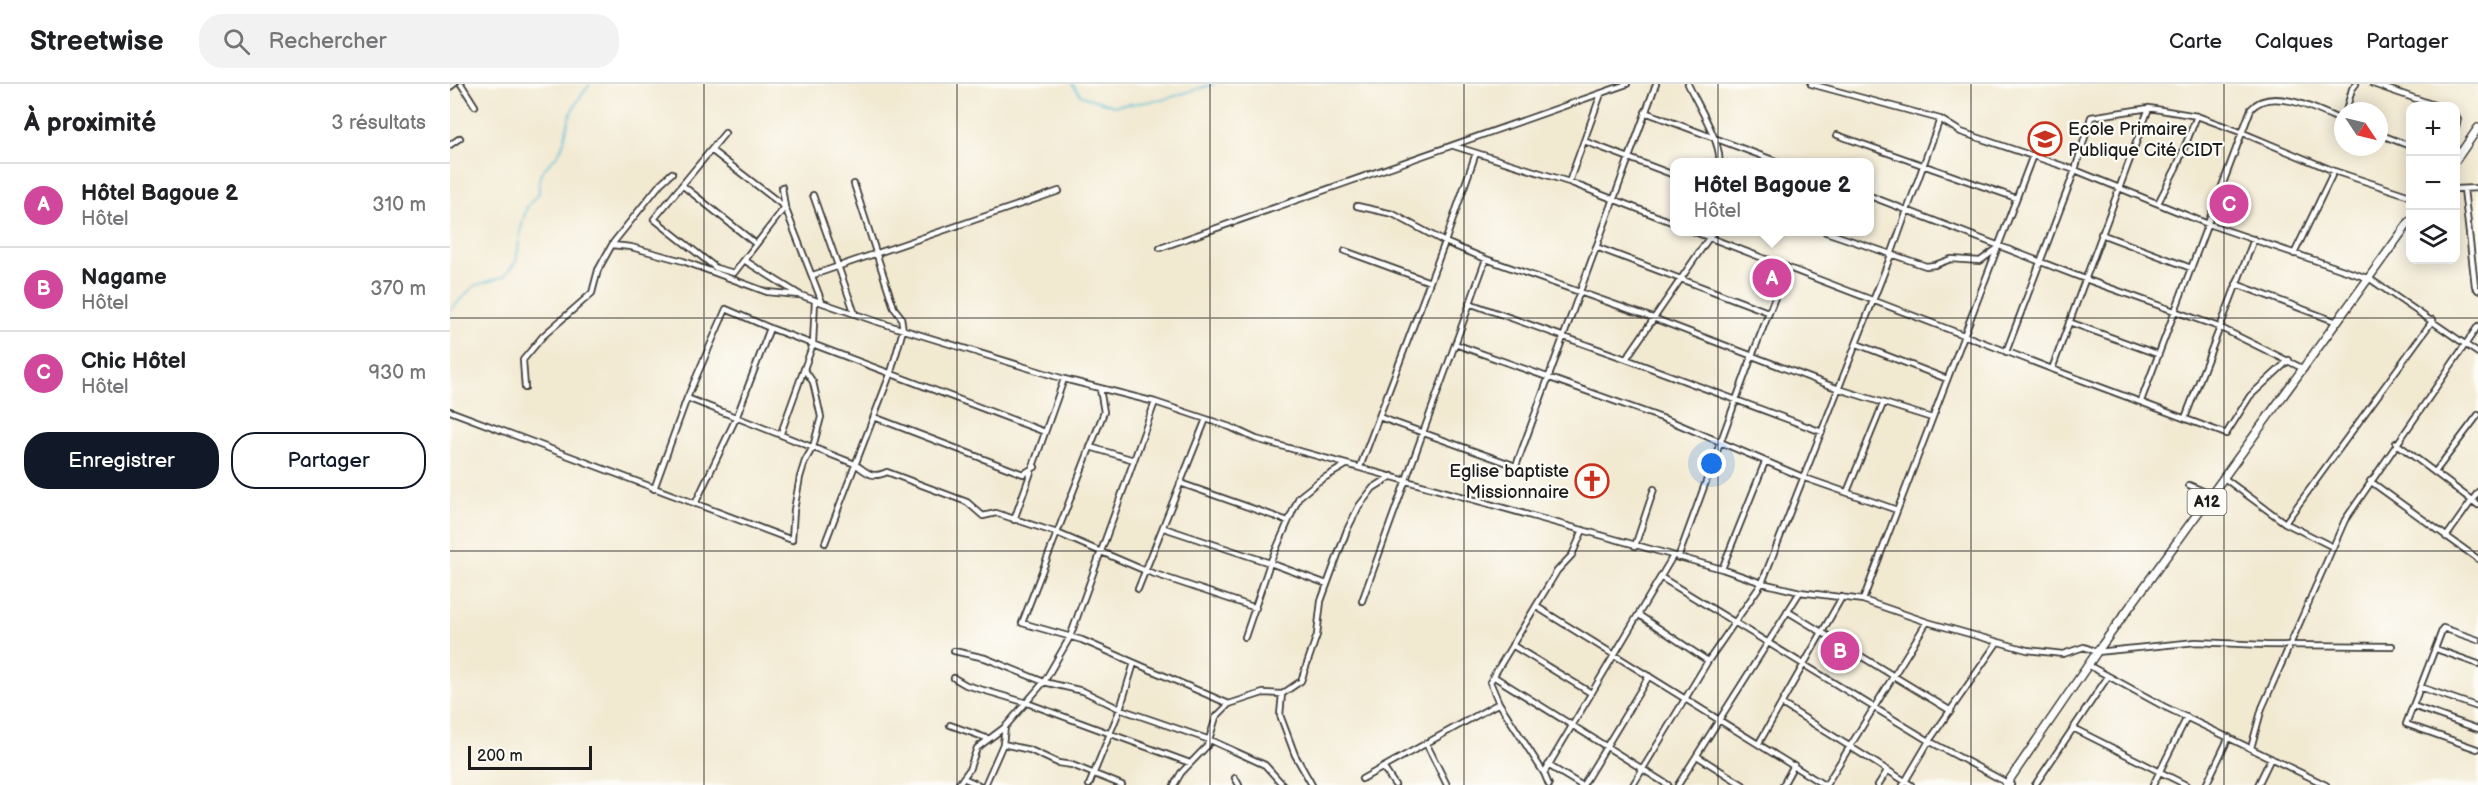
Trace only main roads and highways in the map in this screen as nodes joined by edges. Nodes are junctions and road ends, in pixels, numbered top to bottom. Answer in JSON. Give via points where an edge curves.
{"nodes":[{"id":1,"x":2477,"y":132,"type":"edge"},
{"id":2,"x":2460,"y":151,"type":"edge"},
{"id":3,"x":2406,"y":227,"type":"edge"},
{"id":4,"x":2008,"y":784,"type":"edge"}],
"edges":[{"from":1,"to":2,"type":"main road"},
{"from":3,"to":4,"type":"main road","number":"A12","via":[[2097,652]]}]}
